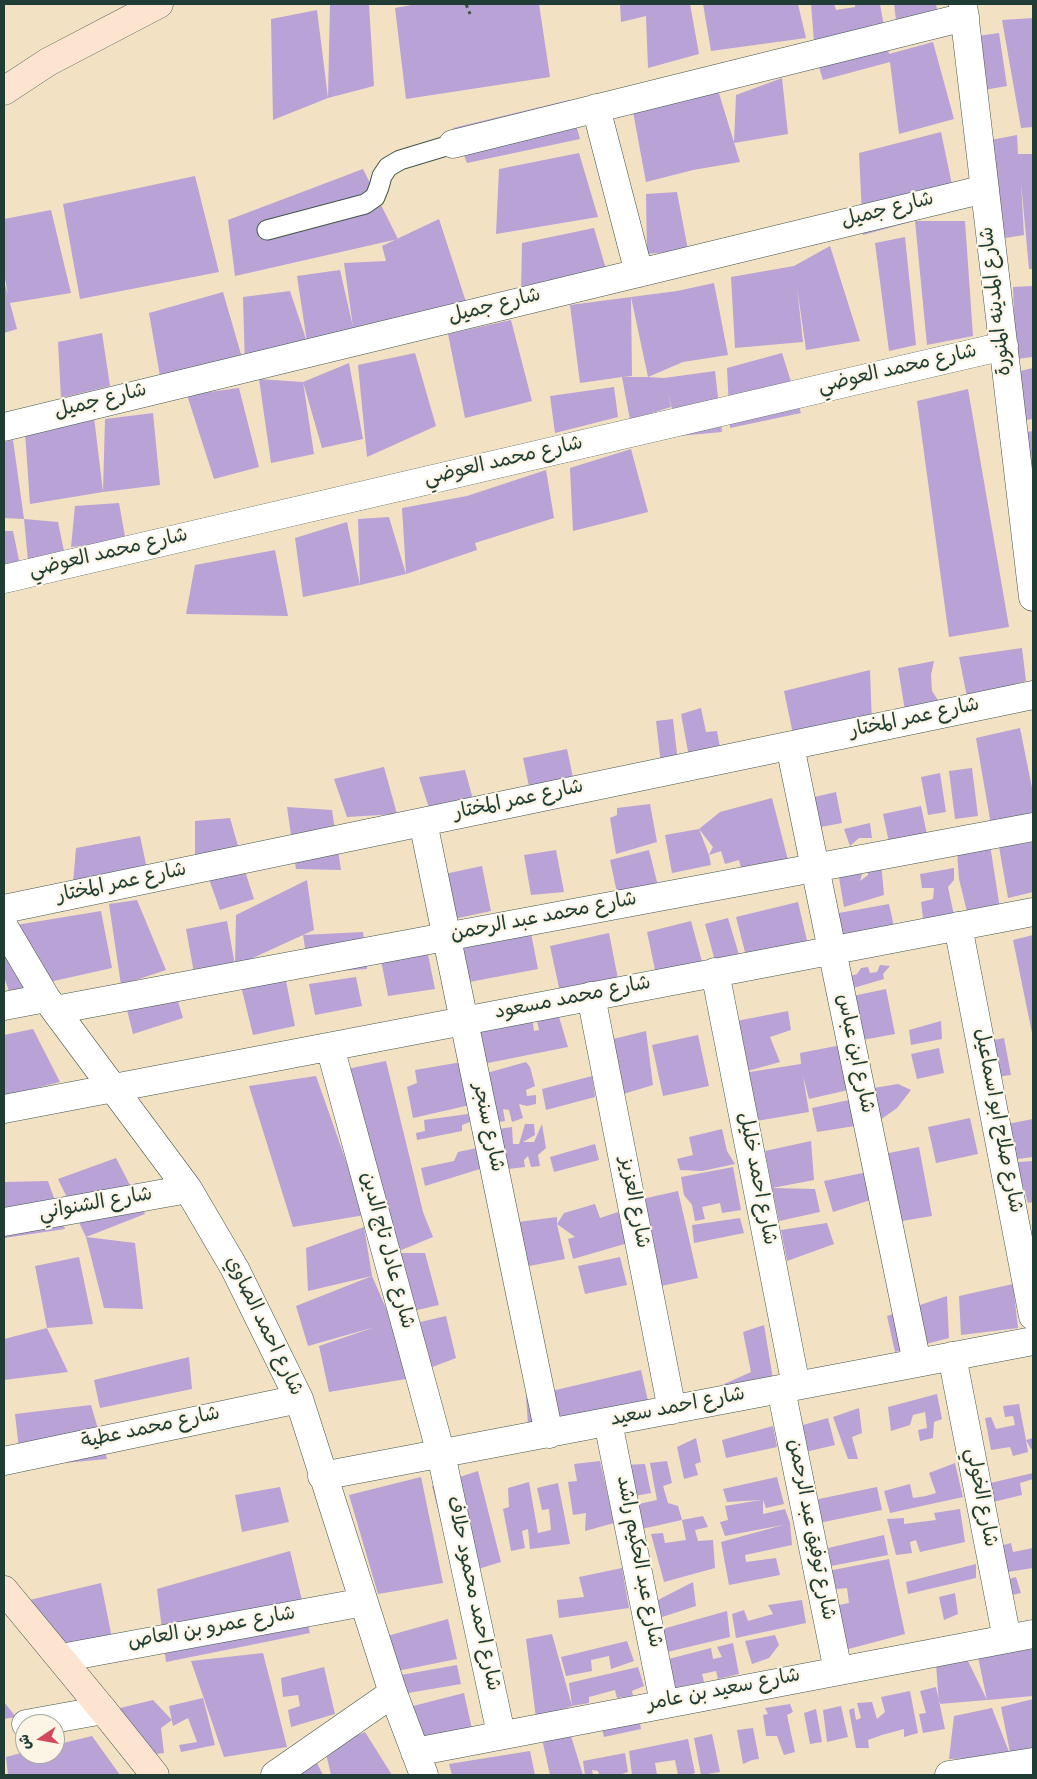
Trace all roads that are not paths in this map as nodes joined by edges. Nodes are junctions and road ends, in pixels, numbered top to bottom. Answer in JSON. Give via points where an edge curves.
{"nodes":[{"id":1,"x":160,"y":4,"type":"edge"},
{"id":2,"x":964,"y":11,"type":"edge"},
{"id":3,"x":4,"y":91,"type":"edge"},
{"id":4,"x":596,"y":108,"type":"junction"},
{"id":5,"x":453,"y":144,"type":"joint"},
{"id":6,"x":985,"y":189,"type":"junction"},
{"id":7,"x":267,"y":230,"type":"dead end"},
{"id":8,"x":639,"y":273,"type":"junction"},
{"id":9,"x":1004,"y":346,"type":"junction"},
{"id":10,"x":4,"y":427,"type":"edge"},
{"id":11,"x":1029,"y":530,"type":"edge"},
{"id":12,"x":4,"y":579,"type":"edge"},
{"id":13,"x":1033,"y":597,"type":"edge"},
{"id":14,"x":1033,"y":695,"type":"edge"},
{"id":15,"x":790,"y":746,"type":"junction"},
{"id":16,"x":423,"y":822,"type":"junction"},
{"id":17,"x":1033,"y":827,"type":"edge"},
{"id":18,"x":816,"y":868,"type":"junction"},
{"id":19,"x":4,"y":909,"type":"edge"},
{"id":20,"x":1033,"y":912,"type":"edge"},
{"id":21,"x":958,"y":926,"type":"junction"},
{"id":22,"x":4,"y":927,"type":"edge"},
{"id":23,"x":446,"y":937,"type":"junction"},
{"id":24,"x":832,"y":950,"type":"junction"},
{"id":25,"x":715,"y":972,"type":"junction"},
{"id":26,"x":591,"y":996,"type":"junction"},
{"id":27,"x":50,"y":1004,"type":"junction"},
{"id":28,"x":4,"y":1006,"type":"edge"},
{"id":29,"x":464,"y":1021,"type":"junction"},
{"id":30,"x":330,"y":1047,"type":"junction"},
{"id":31,"x":112,"y":1088,"type":"junction"},
{"id":32,"x":4,"y":1109,"type":"edge"},
{"id":33,"x":188,"y":1189,"type":"junction"},
{"id":34,"x":4,"y":1222,"type":"edge"},
{"id":35,"x":1033,"y":1316,"type":"edge"},
{"id":36,"x":1033,"y":1341,"type":"edge"},
{"id":37,"x":952,"y":1356,"type":"junction"},
{"id":38,"x":917,"y":1363,"type":"junction"},
{"id":39,"x":788,"y":1388,"type":"junction"},
{"id":40,"x":299,"y":1399,"type":"junction"},
{"id":41,"x":672,"y":1410,"type":"junction"},
{"id":42,"x":608,"y":1422,"type":"junction"},
{"id":43,"x":549,"y":1434,"type":"junction"},
{"id":44,"x":441,"y":1454,"type":"junction"},
{"id":45,"x":4,"y":1460,"type":"edge"},
{"id":46,"x":322,"y":1476,"type":"junction"},
{"id":47,"x":4,"y":1590,"type":"edge"},
{"id":48,"x":364,"y":1602,"type":"junction"},
{"id":49,"x":1033,"y":1634,"type":"edge"},
{"id":50,"x":1007,"y":1639,"type":"junction"},
{"id":51,"x":61,"y":1658,"type":"junction"},
{"id":52,"x":838,"y":1671,"type":"junction"},
{"id":53,"x":393,"y":1693,"type":"junction"},
{"id":54,"x":664,"y":1703,"type":"junction"},
{"id":55,"x":104,"y":1710,"type":"junction"},
{"id":56,"x":65,"y":1717,"type":"edge"},
{"id":57,"x":501,"y":1734,"type":"junction"},
{"id":58,"x":1033,"y":1762,"type":"edge"},
{"id":59,"x":417,"y":1768,"type":"edge"},
{"id":60,"x":155,"y":1775,"type":"edge"},
{"id":61,"x":275,"y":1775,"type":"edge"},
{"id":62,"x":949,"y":1775,"type":"edge"}],
"edges":[{"from":1,"to":3,"type":"street","via":[[48,62]]},
{"from":2,"to":4,"type":"street"},
{"from":2,"to":6,"type":"street","name":"شارع المدينه المنورة"},
{"from":4,"to":5,"type":"street"},
{"from":4,"to":8,"type":"street"},
{"from":5,"to":7,"type":"lane","via":[[400,160],[388,167],[375,197],[365,204]]},
{"from":6,"to":8,"type":"street","name":"شارع جميل"},
{"from":6,"to":9,"type":"street","name":"شارع المدينه المنورة"},
{"from":8,"to":10,"type":"street","name":"شارع جميل"},
{"from":9,"to":11,"type":"street","name":"شارع المدينه المنورة"},
{"from":9,"to":12,"type":"street","name":"شارع محمد العوضي"},
{"from":11,"to":13,"type":"street","name":"شارع المدينه المنورة"},
{"from":14,"to":15,"type":"street","name":"شارع عمر المختار"},
{"from":15,"to":16,"type":"street","name":"شارع عمر المختار"},
{"from":15,"to":18,"type":"street","name":"شارع ابن عباس"},
{"from":16,"to":19,"type":"street","name":"شارع عمر المختار"},
{"from":16,"to":23,"type":"street","name":"شارع سنجر"},
{"from":17,"to":18,"type":"street","name":"شارع محمد عبد الرحمن"},
{"from":18,"to":23,"type":"street","name":"شارع محمد عبد الرحمن"},
{"from":18,"to":24,"type":"street","name":"شارع ابن عباس"},
{"from":20,"to":21,"type":"street","name":"شارع محمد مسعود"},
{"from":21,"to":24,"type":"street","name":"شارع محمد مسعود"},
{"from":21,"to":35,"type":"street","name":"شارع صلاح ابو اسماعيل"},
{"from":22,"to":27,"type":"street","name":"شارع احمد الصاوي"},
{"from":23,"to":27,"type":"street","name":"شارع محمد عبد الرحمن"},
{"from":23,"to":29,"type":"street","name":"شارع سنجر"},
{"from":24,"to":25,"type":"street","name":"شارع محمد مسعود"},
{"from":24,"to":38,"type":"street","name":"شارع ابن عباس"},
{"from":25,"to":26,"type":"street","name":"شارع محمد مسعود"},
{"from":25,"to":39,"type":"street","name":"شارع احمد خليل"},
{"from":26,"to":29,"type":"street","name":"شارع محمد مسعود"},
{"from":26,"to":41,"type":"street","name":"شارع العزيز"},
{"from":27,"to":28,"type":"street","name":"شارع محمد عبد الرحمن"},
{"from":27,"to":31,"type":"street","name":"شارع احمد الصاوي"},
{"from":29,"to":30,"type":"street","name":"شارع محمد مسعود"},
{"from":29,"to":43,"type":"street","name":"شارع سنجر"},
{"from":30,"to":31,"type":"street","name":"شارع محمد مسعود"},
{"from":30,"to":44,"type":"street","name":"شارع عادل تاج الدين"},
{"from":31,"to":32,"type":"street","name":"شارع محمد مسعود"},
{"from":31,"to":33,"type":"street","name":"شارع احمد الصاوي"},
{"from":33,"to":34,"type":"street","name":"شارع الشنواني"},
{"from":33,"to":40,"type":"street","name":"شارع احمد الصاوي","via":[[235,1269]]},
{"from":36,"to":37,"type":"street","name":"شارع احمد سعيد"},
{"from":37,"to":38,"type":"street","name":"شارع احمد سعيد"},
{"from":37,"to":50,"type":"street","name":"شارع الخولي"},
{"from":38,"to":39,"type":"street","name":"شارع احمد سعيد"},
{"from":39,"to":41,"type":"street","name":"شارع احمد سعيد"},
{"from":39,"to":52,"type":"street","name":"شارع توفيق عبد الرحمن"},
{"from":40,"to":45,"type":"street","name":"شارع محمد عطية"},
{"from":40,"to":46,"type":"street","name":"شارع احمد الصاوي"},
{"from":41,"to":42,"type":"street","name":"شارع احمد سعيد"},
{"from":42,"to":43,"type":"street","name":"شارع احمد سعيد"},
{"from":42,"to":54,"type":"street","name":"شارع عبد الحكيم راشد"},
{"from":43,"to":44,"type":"street","name":"شارع احمد سعيد"},
{"from":44,"to":46,"type":"street","name":"شارع احمد سعيد"},
{"from":44,"to":57,"type":"street","name":"شارع احمد محمود حلاف"},
{"from":46,"to":48,"type":"street","name":"شارع احمد الصاوي"},
{"from":47,"to":51,"type":"street"},
{"from":48,"to":51,"type":"street","name":"شارع عمرو بن العاص"},
{"from":48,"to":53,"type":"street","name":"شارع احمد الصاوي"},
{"from":49,"to":50,"type":"street","name":"شارع سعيد بن عامر"},
{"from":50,"to":52,"type":"street","name":"شارع سعيد بن عامر"},
{"from":51,"to":55,"type":"street"},
{"from":52,"to":54,"type":"street","name":"شارع سعيد بن عامر"},
{"from":53,"to":59,"type":"street","name":"شارع احمد الصاوي"},
{"from":53,"to":61,"type":"street"},
{"from":54,"to":57,"type":"street","name":"شارع سعيد بن عامر"},
{"from":55,"to":56,"type":"street"},
{"from":55,"to":60,"type":"street"},
{"from":57,"to":59,"type":"street","name":"شارع سعيد بن عامر"},
{"from":58,"to":62,"type":"street"}]}
